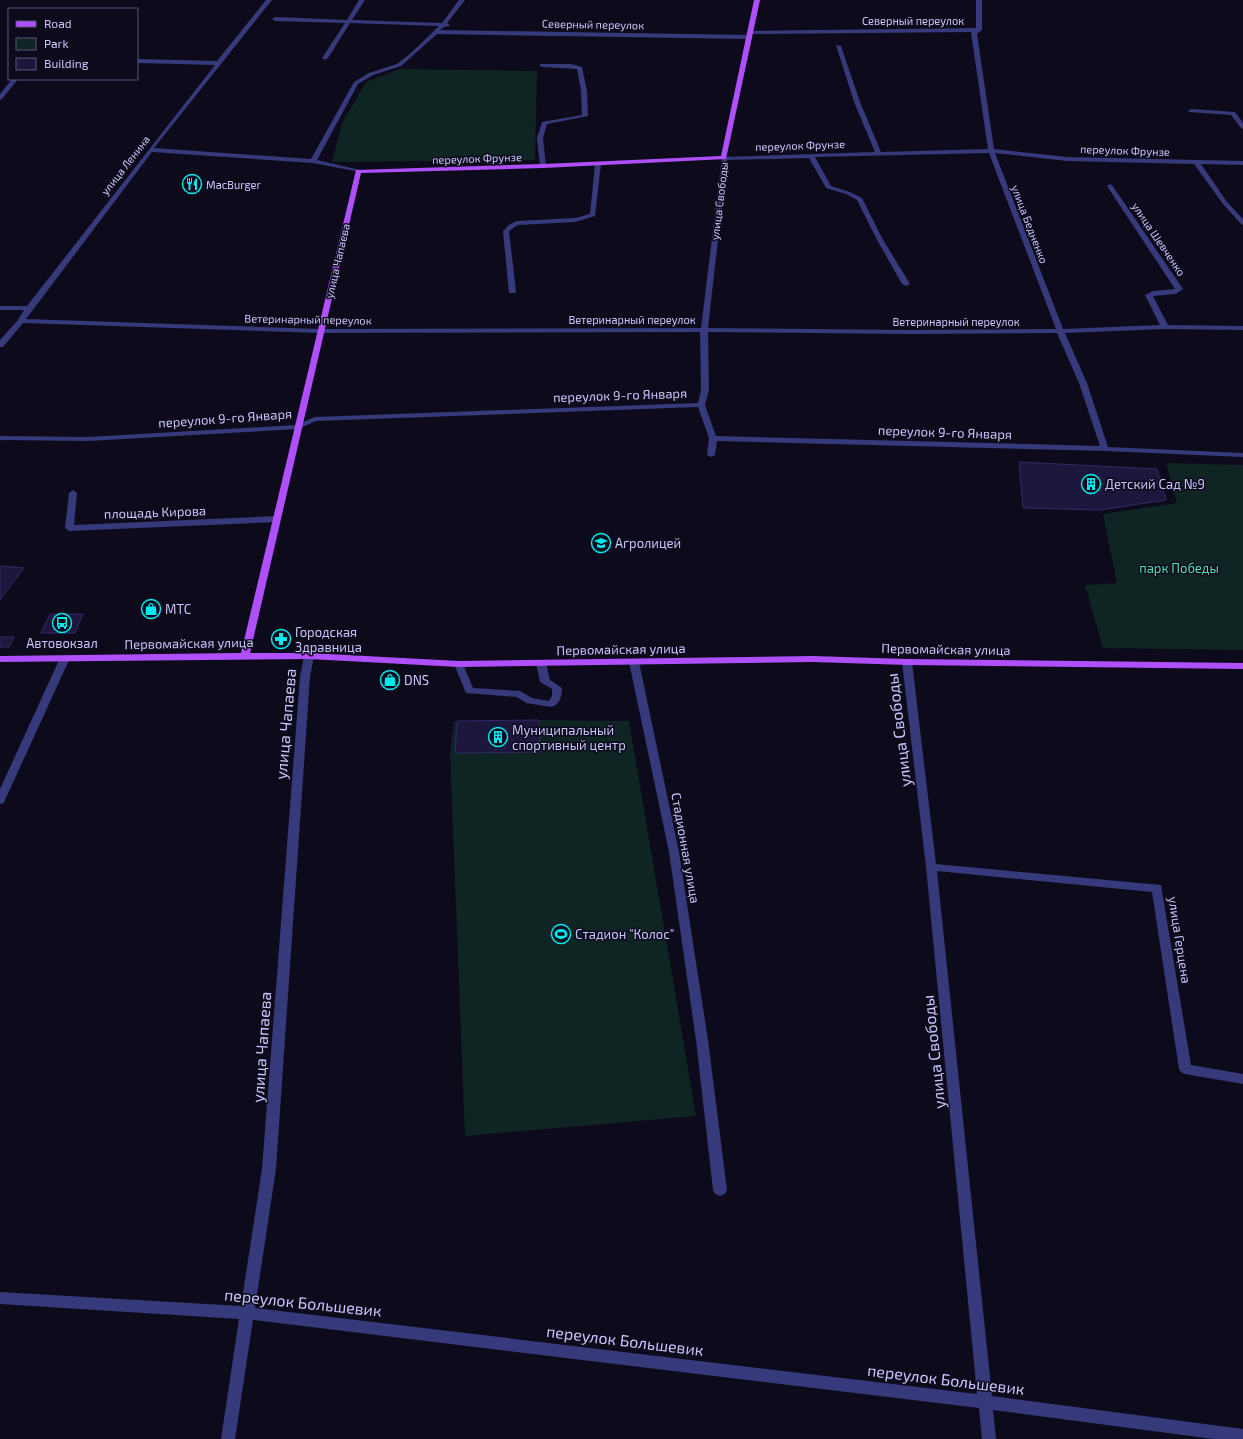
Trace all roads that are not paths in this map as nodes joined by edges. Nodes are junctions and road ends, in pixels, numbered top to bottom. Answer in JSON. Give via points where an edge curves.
{"nodes":[{"id":1,"x":270,"y":0,"type":"edge"},
{"id":2,"x":362,"y":0,"type":"edge"},
{"id":3,"x":462,"y":0,"type":"edge"},
{"id":4,"x":757,"y":0,"type":"edge"},
{"id":5,"x":979,"y":0,"type":"edge"},
{"id":6,"x":275,"y":19,"type":"dead end"},
{"id":7,"x":349,"y":20,"type":"junction"},
{"id":8,"x":444,"y":24,"type":"junction"},
{"id":9,"x":979,"y":30,"type":"junction"},
{"id":10,"x":467,"y":31,"type":"junction"},
{"id":11,"x":436,"y":32,"type":"junction"},
{"id":12,"x":750,"y":34,"type":"junction"},
{"id":13,"x":838,"y":46,"type":"dead end"},
{"id":14,"x":325,"y":58,"type":"dead end"},
{"id":15,"x":138,"y":61,"type":"edge"},
{"id":16,"x":219,"y":63,"type":"junction"},
{"id":17,"x":542,"y":65,"type":"dead end"},
{"id":18,"x":14,"y":80,"type":"edge"},
{"id":19,"x":0,"y":98,"type":"edge"},
{"id":20,"x":1191,"y":112,"type":"dead end"},
{"id":21,"x":1243,"y":127,"type":"edge"},
{"id":22,"x":150,"y":150,"type":"junction"},
{"id":23,"x":991,"y":151,"type":"junction"},
{"id":24,"x":878,"y":153,"type":"junction"},
{"id":25,"x":811,"y":155,"type":"junction"},
{"id":26,"x":724,"y":158,"type":"junction"},
{"id":27,"x":313,"y":161,"type":"junction"},
{"id":28,"x":1196,"y":162,"type":"junction"},
{"id":29,"x":1243,"y":163,"type":"edge"},
{"id":30,"x":598,"y":164,"type":"junction"},
{"id":31,"x":543,"y":166,"type":"junction"},
{"id":32,"x":358,"y":171,"type":"junction"},
{"id":33,"x":1110,"y":186,"type":"dead end"},
{"id":34,"x":1243,"y":223,"type":"edge"},
{"id":35,"x":906,"y":284,"type":"dead end"},
{"id":36,"x":512,"y":291,"type":"dead end"},
{"id":37,"x":0,"y":308,"type":"edge"},
{"id":38,"x":29,"y":308,"type":"junction"},
{"id":39,"x":21,"y":321,"type":"junction"},
{"id":40,"x":1165,"y":327,"type":"junction"},
{"id":41,"x":1243,"y":328,"type":"edge"},
{"id":42,"x":704,"y":330,"type":"junction"},
{"id":43,"x":320,"y":331,"type":"junction"},
{"id":44,"x":1061,"y":331,"type":"junction"},
{"id":45,"x":0,"y":345,"type":"edge"},
{"id":46,"x":701,"y":405,"type":"junction"},
{"id":47,"x":298,"y":427,"type":"junction"},
{"id":48,"x":0,"y":438,"type":"edge"},
{"id":49,"x":713,"y":438,"type":"junction"},
{"id":50,"x":1105,"y":449,"type":"junction"},
{"id":51,"x":711,"y":455,"type":"dead end"},
{"id":52,"x":1243,"y":455,"type":"edge"},
{"id":53,"x":72,"y":493,"type":"dead end"},
{"id":54,"x":277,"y":520,"type":"junction"},
{"id":55,"x":245,"y":656,"type":"junction"},
{"id":56,"x":309,"y":656,"type":"junction"},
{"id":57,"x":65,"y":658,"type":"junction"},
{"id":58,"x":0,"y":659,"type":"edge"},
{"id":59,"x":634,"y":662,"type":"junction"},
{"id":60,"x":907,"y":662,"type":"junction"},
{"id":61,"x":541,"y":663,"type":"junction"},
{"id":62,"x":459,"y":664,"type":"junction"},
{"id":63,"x":1243,"y":666,"type":"edge"},
{"id":64,"x":0,"y":800,"type":"edge"},
{"id":65,"x":931,"y":867,"type":"junction"},
{"id":66,"x":1243,"y":1079,"type":"edge"},
{"id":67,"x":720,"y":1190,"type":"dead end"},
{"id":68,"x":0,"y":1298,"type":"edge"},
{"id":69,"x":247,"y":1313,"type":"junction"},
{"id":70,"x":986,"y":1402,"type":"junction"},
{"id":71,"x":1243,"y":1436,"type":"edge"},
{"id":72,"x":228,"y":1439,"type":"edge"},
{"id":73,"x":989,"y":1439,"type":"edge"}],
"edges":[{"from":1,"to":16,"type":"street","name":"улица Ленина"},
{"from":2,"to":7,"type":"street"},
{"from":3,"to":8,"type":"street"},
{"from":4,"to":12,"type":"main road","name":"улица Свободы"},
{"from":5,"to":9,"type":"street","name":"улица Бедненко"},
{"from":6,"to":7,"type":"street"},
{"from":7,"to":8,"type":"street"},
{"from":7,"to":14,"type":"street"},
{"from":8,"to":10,"type":"street"},
{"from":8,"to":11,"type":"street"},
{"from":9,"to":12,"type":"street","name":"Северный переулок"},
{"from":9,"to":23,"type":"street","name":"улица Бедненко","via":[[974,34]]},
{"from":10,"to":11,"type":"street","name":"Северный переулок"},
{"from":10,"to":12,"type":"street","name":"Северный переулок"},
{"from":11,"to":27,"type":"street","via":[[399,65],[371,74],[356,83]]},
{"from":12,"to":26,"type":"main road","name":"улица Свободы"},
{"from":13,"to":24,"type":"street","via":[[856,102]]},
{"from":15,"to":16,"type":"street"},
{"from":16,"to":22,"type":"street","name":"улица Ленина"},
{"from":17,"to":31,"type":"street","via":[[580,68],[585,116],[544,123],[540,138]]},
{"from":18,"to":19,"type":"street"},
{"from":20,"to":21,"type":"street","via":[[1234,113]]},
{"from":22,"to":27,"type":"street"},
{"from":22,"to":38,"type":"street","name":"улица Ленина"},
{"from":23,"to":24,"type":"street","name":"переулок Фрунзе"},
{"from":23,"to":28,"type":"street","name":"переулок Фрунзе","via":[[1067,159]]},
{"from":23,"to":44,"type":"street","name":"улица Бедненко"},
{"from":24,"to":25,"type":"street","name":"переулок Фрунзе"},
{"from":25,"to":26,"type":"street","name":"переулок Фрунзе"},
{"from":25,"to":35,"type":"street","via":[[828,187],[860,199]]},
{"from":26,"to":30,"type":"main road","name":"переулок Фрунзе"},
{"from":26,"to":42,"type":"street","name":"улица Свободы"},
{"from":27,"to":32,"type":"street"},
{"from":28,"to":29,"type":"street","name":"переулок Фрунзе"},
{"from":28,"to":34,"type":"street","via":[[1225,203]]},
{"from":30,"to":31,"type":"main road","name":"переулок Фрунзе"},
{"from":30,"to":36,"type":"street","via":[[593,215],[575,220],[517,223],[506,231]]},
{"from":31,"to":32,"type":"main road","name":"переулок Фрунзе"},
{"from":32,"to":43,"type":"main road","name":"улица Чапаева"},
{"from":33,"to":40,"type":"street","name":"улица Шевченко","via":[[1179,289],[1176,292],[1149,295]]},
{"from":37,"to":38,"type":"street"},
{"from":38,"to":39,"type":"street","name":"улица Ленина"},
{"from":39,"to":43,"type":"street","name":"Ветеринарный переулок"},
{"from":39,"to":45,"type":"street","name":"улица Ленина"},
{"from":40,"to":41,"type":"street","name":"Ветеринарный переулок"},
{"from":40,"to":44,"type":"street","name":"Ветеринарный переулок"},
{"from":42,"to":43,"type":"street","name":"Ветеринарный переулок"},
{"from":42,"to":44,"type":"street","name":"Ветеринарный переулок"},
{"from":42,"to":46,"type":"street","name":"улица Свободы","via":[[705,390]]},
{"from":43,"to":47,"type":"main road","name":"улица Чапаева"},
{"from":44,"to":50,"type":"street","name":"улица Бедненко","via":[[1083,383]]},
{"from":46,"to":47,"type":"street","name":"переулок 9-го Января","via":[[315,419]]},
{"from":46,"to":49,"type":"street","name":"переулок 9-го Января"},
{"from":47,"to":48,"type":"street","name":"переулок 9-го Января","via":[[88,439]]},
{"from":47,"to":54,"type":"main road","name":"улица Чапаева"},
{"from":49,"to":50,"type":"street","name":"переулок 9-го Января"},
{"from":49,"to":51,"type":"street"},
{"from":50,"to":52,"type":"street","name":"переулок 9-го Января"},
{"from":53,"to":54,"type":"street","name":"площадь Кирова","via":[[69,528]]},
{"from":54,"to":55,"type":"main road","name":"улица Чапаева"},
{"from":55,"to":56,"type":"main road","name":"Первомайская улица"},
{"from":55,"to":57,"type":"main road","name":"Первомайская улица"},
{"from":56,"to":62,"type":"main road","name":"Первомайская улица"},
{"from":56,"to":69,"type":"street","name":"улица Чапаева","via":[[305,677],[269,1169]]},
{"from":57,"to":58,"type":"main road","name":"Первомайская улица"},
{"from":57,"to":64,"type":"street"},
{"from":59,"to":60,"type":"main road","name":"Первомайская улица","via":[[813,659]]},
{"from":59,"to":61,"type":"main road","name":"Первомайская улица"},
{"from":59,"to":67,"type":"street","name":"Стадионная улица","via":[[674,852],[702,1040]]},
{"from":60,"to":63,"type":"main road","name":"Первомайская улица"},
{"from":60,"to":65,"type":"street","name":"улица Свободы"},
{"from":61,"to":62,"type":"main road","name":"Первомайская улица"},
{"from":61,"to":62,"type":"street","via":[[545,682],[557,688],[558,697],[551,704],[529,701],[520,694],[469,691]]},
{"from":65,"to":66,"type":"street","name":"улица Герцена","via":[[1157,888],[1185,1069]]},
{"from":65,"to":70,"type":"street","name":"улица Свободы"},
{"from":68,"to":69,"type":"street","name":"переулок Большевик"},
{"from":69,"to":70,"type":"street","name":"переулок Большевик"},
{"from":69,"to":72,"type":"street","name":"улица Чапаева"},
{"from":70,"to":71,"type":"street","name":"переулок Большевик"},
{"from":70,"to":73,"type":"street","name":"улица Свободы"}]}
